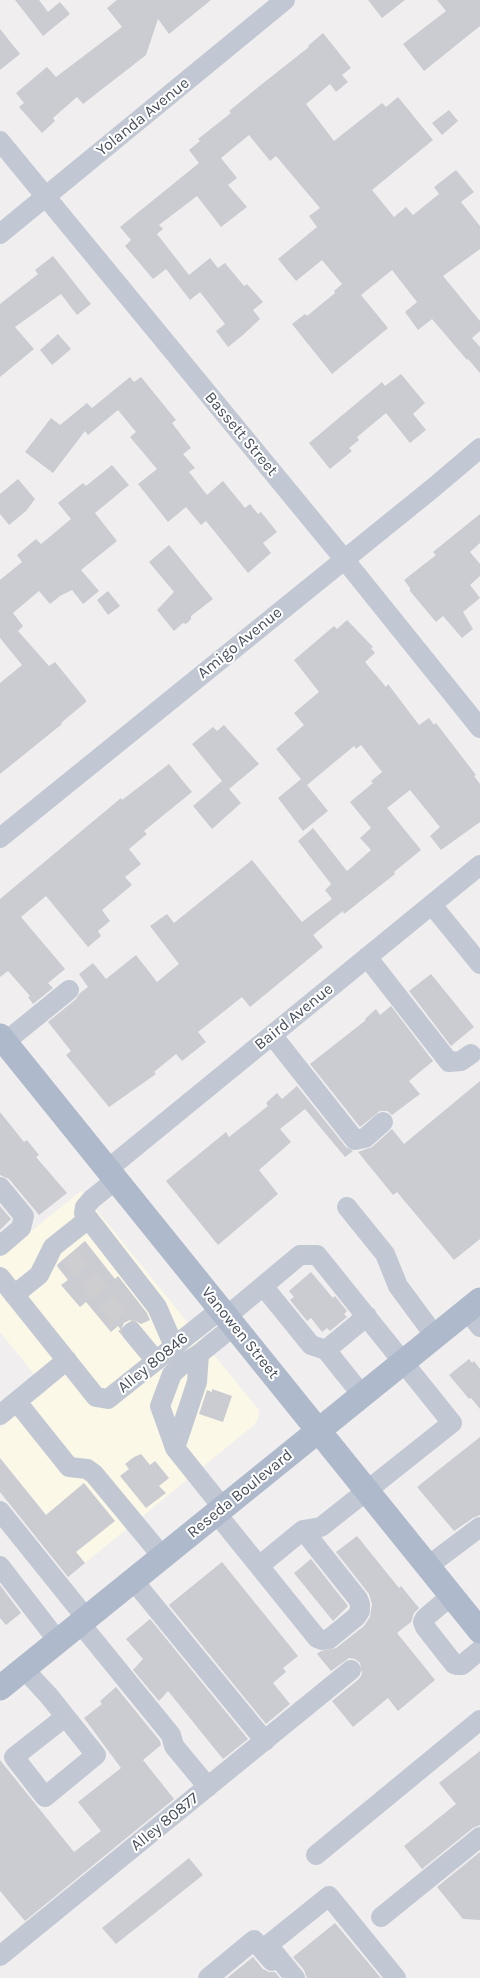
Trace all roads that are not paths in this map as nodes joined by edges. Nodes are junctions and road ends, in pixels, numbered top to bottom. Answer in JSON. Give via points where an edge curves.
{"nodes":[{"id":1,"x":285,"y":0,"type":"edge"},
{"id":2,"x":0,"y":141,"type":"edge"},
{"id":3,"x":45,"y":197,"type":"junction"},
{"id":4,"x":0,"y":234,"type":"edge"},
{"id":5,"x":480,"y":448,"type":"edge"},
{"id":6,"x":344,"y":559,"type":"junction"},
{"id":7,"x":480,"y":728,"type":"edge"},
{"id":8,"x":0,"y":838,"type":"edge"},
{"id":9,"x":480,"y":865,"type":"edge"},
{"id":10,"x":432,"y":905,"type":"junction"},
{"id":11,"x":367,"y":957,"type":"junction"},
{"id":12,"x":480,"y":964,"type":"edge"},
{"id":13,"x":69,"y":990,"type":"dead end"},
{"id":14,"x":272,"y":1035,"type":"junction"},
{"id":15,"x":3,"y":1039,"type":"edge"},
{"id":16,"x":471,"y":1054,"type":"dead end"},
{"id":17,"x":383,"y":1122,"type":"dead end"},
{"id":18,"x":113,"y":1174,"type":"junction"},
{"id":19,"x":0,"y":1187,"type":"edge"},
{"id":20,"x":347,"y":1207,"type":"dead end"},
{"id":21,"x":87,"y":1220,"type":"junction"},
{"id":22,"x":0,"y":1246,"type":"edge"},
{"id":23,"x":0,"y":1277,"type":"edge"},
{"id":24,"x":263,"y":1286,"type":"junction"},
{"id":25,"x":14,"y":1295,"type":"junction"},
{"id":26,"x":476,"y":1313,"type":"edge"},
{"id":27,"x":367,"y":1316,"type":"junction"},
{"id":28,"x":227,"y":1317,"type":"junction"},
{"id":29,"x":132,"y":1332,"type":"tunnel mouth"},
{"id":30,"x":435,"y":1336,"type":"junction"},
{"id":31,"x":174,"y":1346,"type":"junction"},
{"id":32,"x":326,"y":1350,"type":"junction"},
{"id":33,"x":199,"y":1354,"type":"junction"},
{"id":34,"x":67,"y":1360,"type":"junction"},
{"id":35,"x":156,"y":1361,"type":"junction"},
{"id":36,"x":404,"y":1361,"type":"junction"},
{"id":37,"x":362,"y":1394,"type":"junction"},
{"id":38,"x":17,"y":1402,"type":"junction"},
{"id":39,"x":0,"y":1416,"type":"edge"},
{"id":40,"x":318,"y":1430,"type":"junction"},
{"id":41,"x":175,"y":1448,"type":"junction"},
{"id":42,"x":367,"y":1490,"type":"junction"},
{"id":43,"x":0,"y":1511,"type":"edge"},
{"id":44,"x":219,"y":1511,"type":"junction"},
{"id":45,"x":480,"y":1527,"type":"edge"},
{"id":46,"x":303,"y":1530,"type":"junction"},
{"id":47,"x":162,"y":1556,"type":"junction"},
{"id":48,"x":0,"y":1566,"type":"edge"},
{"id":49,"x":259,"y":1566,"type":"junction"},
{"id":50,"x":428,"y":1566,"type":"junction"},
{"id":51,"x":134,"y":1580,"type":"junction"},
{"id":52,"x":452,"y":1595,"type":"junction"},
{"id":53,"x":83,"y":1621,"type":"junction"},
{"id":54,"x":480,"y":1631,"type":"edge"},
{"id":55,"x":58,"y":1641,"type":"junction"},
{"id":56,"x":480,"y":1650,"type":"edge"},
{"id":57,"x":24,"y":1669,"type":"junction"},
{"id":58,"x":351,"y":1670,"type":"dead end"},
{"id":59,"x":0,"y":1688,"type":"edge"},
{"id":60,"x":65,"y":1717,"type":"dead end"},
{"id":61,"x":480,"y":1720,"type":"edge"},
{"id":62,"x":264,"y":1741,"type":"junction"},
{"id":63,"x":208,"y":1787,"type":"junction"},
{"id":64,"x":480,"y":1837,"type":"edge"},
{"id":65,"x":316,"y":1854,"type":"dead end"},
{"id":66,"x":381,"y":1917,"type":"dead end"},
{"id":67,"x":0,"y":1956,"type":"edge"},
{"id":68,"x":208,"y":1978,"type":"edge"},
{"id":69,"x":286,"y":1978,"type":"edge"},
{"id":70,"x":295,"y":1978,"type":"edge"},
{"id":71,"x":396,"y":1978,"type":"edge"}],
"edges":[{"from":1,"to":3,"type":"street","name":"Yolanda Avenue"},
{"from":2,"to":3,"type":"street","name":"Bassett Street"},
{"from":3,"to":4,"type":"street","name":"Yolanda Avenue"},
{"from":3,"to":6,"type":"street","name":"Bassett Street"},
{"from":5,"to":6,"type":"street","name":"Amigo Avenue"},
{"from":6,"to":7,"type":"street","name":"Bassett Street"},
{"from":6,"to":8,"type":"street","name":"Amigo Avenue"},
{"from":9,"to":10,"type":"street","name":"Baird Avenue"},
{"from":10,"to":11,"type":"street","name":"Baird Avenue"},
{"from":10,"to":12,"type":"street"},
{"from":11,"to":14,"type":"street","name":"Baird Avenue"},
{"from":11,"to":16,"type":"street","via":[[449,1062],[461,1061]]},
{"from":13,"to":15,"type":"street"},
{"from":14,"to":17,"type":"street","via":[[355,1140],[365,1138]]},
{"from":14,"to":18,"type":"street","name":"Baird Avenue"},
{"from":15,"to":18,"type":"main road","name":"Vanowen Street"},
{"from":18,"to":21,"type":"street","name":"Baird Avenue","via":[[85,1207]]},
{"from":18,"to":28,"type":"main road","name":"Vanowen Street"},
{"from":19,"to":22,"type":"street","via":[[24,1216],[21,1228]]},
{"from":20,"to":30,"type":"street","via":[[385,1254],[398,1286]]},
{"from":21,"to":25,"type":"street","via":[[64,1248],[53,1248],[39,1275]]},
{"from":21,"to":31,"type":"street","via":[[157,1307]]},
{"from":23,"to":25,"type":"street","name":"Alley 80846"},
{"from":24,"to":27,"type":"street","via":[[300,1255],[317,1255]]},
{"from":24,"to":28,"type":"street"},
{"from":24,"to":32,"type":"street","via":[[311,1345]]},
{"from":25,"to":34,"type":"street","name":"Alley 80846"},
{"from":26,"to":30,"type":"main road","name":"Reseda Boulevard"},
{"from":27,"to":32,"type":"street"},
{"from":27,"to":36,"type":"street"},
{"from":28,"to":31,"type":"street","name":"Alley 80846"},
{"from":28,"to":33,"type":"street"},
{"from":28,"to":40,"type":"main road","name":"Vanowen Street"},
{"from":29,"to":35,"type":"street"},
{"from":30,"to":36,"type":"main road","name":"Reseda Boulevard"},
{"from":31,"to":35,"type":"street","name":"Alley 80846"},
{"from":32,"to":37,"type":"street"},
{"from":33,"to":41,"type":"street","via":[[197,1382]]},
{"from":33,"to":41,"type":"street","via":[[172,1374],[160,1406]]},
{"from":34,"to":35,"type":"street","name":"Alley 80846","via":[[96,1397],[108,1399]]},
{"from":34,"to":38,"type":"street"},
{"from":36,"to":37,"type":"main road","name":"Reseda Boulevard"},
{"from":36,"to":42,"type":"street","via":[[452,1423]]},
{"from":37,"to":40,"type":"main road","name":"Reseda Boulevard"},
{"from":38,"to":39,"type":"street"},
{"from":38,"to":47,"type":"street","via":[[70,1467],[86,1469],[94,1474]]},
{"from":40,"to":42,"type":"main road","name":"Vanowen Street"},
{"from":40,"to":44,"type":"main road","name":"Reseda Boulevard"},
{"from":41,"to":44,"type":"street"},
{"from":42,"to":46,"type":"street","via":[[321,1527]]},
{"from":42,"to":50,"type":"main road","name":"Vanowen Street"},
{"from":43,"to":53,"type":"street"},
{"from":44,"to":47,"type":"main road","name":"Reseda Boulevard"},
{"from":44,"to":49,"type":"street"},
{"from":45,"to":50,"type":"street"},
{"from":46,"to":49,"type":"street"},
{"from":46,"to":49,"type":"street","via":[[358,1599],[360,1611],[356,1617],[328,1639],[317,1638]]},
{"from":47,"to":51,"type":"main road","name":"Reseda Boulevard"},
{"from":48,"to":55,"type":"street"},
{"from":50,"to":52,"type":"main road","name":"Vanowen Street"},
{"from":51,"to":53,"type":"main road","name":"Reseda Boulevard"},
{"from":51,"to":62,"type":"street"},
{"from":52,"to":54,"type":"main road","name":"Vanowen Street"},
{"from":52,"to":56,"type":"street","via":[[425,1618],[424,1627],[454,1664],[462,1665]]},
{"from":53,"to":55,"type":"main road","name":"Reseda Boulevard"},
{"from":53,"to":63,"type":"street"},
{"from":55,"to":57,"type":"main road","name":"Reseda Boulevard"},
{"from":57,"to":59,"type":"main road","name":"Reseda Boulevard"},
{"from":57,"to":60,"type":"street"},
{"from":58,"to":62,"type":"street","name":"Alley 80877"},
{"from":61,"to":65,"type":"street"},
{"from":62,"to":63,"type":"street","name":"Alley 80877"},
{"from":63,"to":67,"type":"street","name":"Alley 80877"},
{"from":64,"to":66,"type":"street"},
{"from":68,"to":69,"type":"street","via":[[254,1940]]},
{"from":70,"to":71,"type":"street","via":[[268,1945],[328,1896]]}]}
